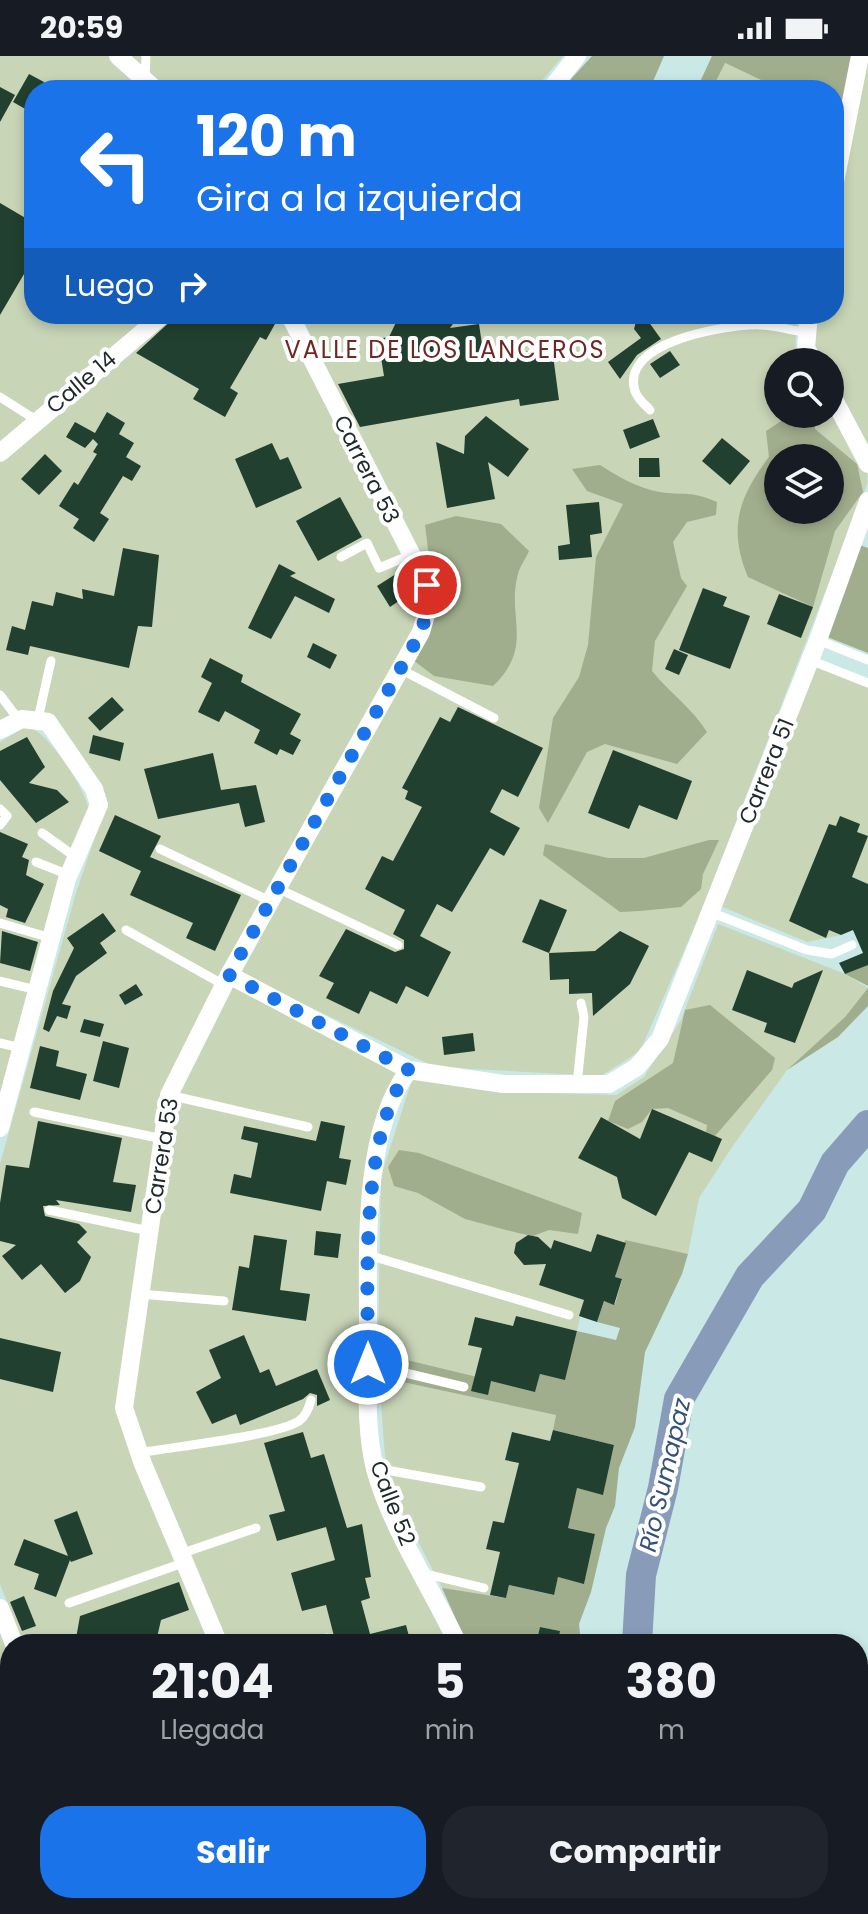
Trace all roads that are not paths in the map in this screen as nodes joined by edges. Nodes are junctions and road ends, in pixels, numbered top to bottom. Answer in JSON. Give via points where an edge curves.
{"nodes":[{"id":1,"x":118,"y":56,"type":"edge"},
{"id":2,"x":146,"y":56,"type":"edge"},
{"id":3,"x":577,"y":56,"type":"edge"},
{"id":4,"x":860,"y":56,"type":"edge"},
{"id":5,"x":145,"y":80,"type":"edge"},
{"id":6,"x":149,"y":80,"type":"edge"},
{"id":7,"x":558,"y":80,"type":"edge"},
{"id":8,"x":844,"y":137,"type":"edge"},
{"id":9,"x":152,"y":324,"type":"edge"},
{"id":10,"x":294,"y":324,"type":"edge"},
{"id":11,"x":752,"y":324,"type":"edge"},
{"id":12,"x":807,"y":324,"type":"edge"},
{"id":13,"x":806,"y":348,"type":"edge"},
{"id":14,"x":0,"y":397,"type":"edge"},
{"id":15,"x":650,"y":410,"type":"dead end"},
{"id":16,"x":844,"y":419,"type":"edge"},
{"id":17,"x":36,"y":420,"type":"junction"},
{"id":18,"x":0,"y":453,"type":"edge"},
{"id":19,"x":868,"y":464,"type":"edge"},
{"id":20,"x":868,"y":501,"type":"edge"},
{"id":21,"x":411,"y":555,"type":"junction"},
{"id":22,"x":341,"y":557,"type":"dead end"},
{"id":23,"x":818,"y":640,"type":"junction"},
{"id":24,"x":810,"y":660,"type":"junction"},
{"id":25,"x":868,"y":660,"type":"edge"},
{"id":26,"x":51,"y":661,"type":"dead end"},
{"id":27,"x":400,"y":669,"type":"junction"},
{"id":28,"x":868,"y":683,"type":"edge"},
{"id":29,"x":0,"y":695,"type":"edge"},
{"id":30,"x":494,"y":718,"type":"dead end"},
{"id":31,"x":38,"y":719,"type":"junction"},
{"id":32,"x":19,"y":720,"type":"junction"},
{"id":33,"x":0,"y":730,"type":"edge"},
{"id":34,"x":0,"y":809,"type":"edge"},
{"id":35,"x":0,"y":825,"type":"edge"},
{"id":36,"x":42,"y":833,"type":"dead end"},
{"id":37,"x":160,"y":849,"type":"dead end"},
{"id":38,"x":36,"y":862,"type":"dead end"},
{"id":39,"x":73,"y":866,"type":"junction"},
{"id":40,"x":276,"y":895,"type":"junction"},
{"id":41,"x":710,"y":912,"type":"junction"},
{"id":42,"x":0,"y":923,"type":"edge"},
{"id":43,"x":126,"y":930,"type":"dead end"},
{"id":44,"x":51,"y":938,"type":"junction"},
{"id":45,"x":398,"y":945,"type":"dead end"},
{"id":46,"x":852,"y":945,"type":"dead end"},
{"id":47,"x":226,"y":980,"type":"junction"},
{"id":48,"x":0,"y":981,"type":"edge"},
{"id":49,"x":37,"y":990,"type":"junction"},
{"id":50,"x":581,"y":1003,"type":"dead end"},
{"id":51,"x":0,"y":1043,"type":"edge"},
{"id":52,"x":21,"y":1048,"type":"junction"},
{"id":53,"x":409,"y":1070,"type":"junction"},
{"id":54,"x":577,"y":1084,"type":"junction"},
{"id":55,"x":169,"y":1095,"type":"junction"},
{"id":56,"x":3,"y":1105,"type":"edge"},
{"id":57,"x":34,"y":1112,"type":"dead end"},
{"id":58,"x":308,"y":1127,"type":"dead end"},
{"id":59,"x":0,"y":1128,"type":"edge"},
{"id":60,"x":163,"y":1139,"type":"junction"},
{"id":61,"x":49,"y":1210,"type":"dead end"},
{"id":62,"x":149,"y":1231,"type":"junction"},
{"id":63,"x":368,"y":1255,"type":"junction"},
{"id":64,"x":140,"y":1294,"type":"junction"},
{"id":65,"x":224,"y":1301,"type":"dead end"},
{"id":66,"x":569,"y":1315,"type":"dead end"},
{"id":67,"x":368,"y":1364,"type":"junction"},
{"id":68,"x":464,"y":1387,"type":"dead end"},
{"id":69,"x":311,"y":1400,"type":"dead end"},
{"id":70,"x":139,"y":1453,"type":"junction"},
{"id":71,"x":375,"y":1468,"type":"junction"},
{"id":72,"x":481,"y":1487,"type":"dead end"},
{"id":73,"x":256,"y":1528,"type":"dead end"},
{"id":74,"x":182,"y":1558,"type":"junction"},
{"id":75,"x":422,"y":1573,"type":"junction"},
{"id":76,"x":484,"y":1588,"type":"dead end"},
{"id":77,"x":69,"y":1603,"type":"dead end"},
{"id":78,"x":0,"y":1608,"type":"edge"},
{"id":79,"x":10,"y":1634,"type":"edge"},
{"id":80,"x":215,"y":1634,"type":"edge"},
{"id":81,"x":453,"y":1634,"type":"edge"}],
"edges":[{"from":1,"to":5,"type":"street"},
{"from":2,"to":6,"type":"lane"},
{"from":3,"to":7,"type":"street"},
{"from":4,"to":8,"type":"street"},
{"from":9,"to":17,"type":"street","name":"Calle 14"},
{"from":10,"to":21,"type":"street","name":"Carrera 53"},
{"from":11,"to":15,"type":"lane","via":[[679,339],[646,355],[634,373],[635,392]]},
{"from":12,"to":13,"type":"street"},
{"from":14,"to":17,"type":"lane"},
{"from":16,"to":19,"type":"street"},
{"from":17,"to":18,"type":"street","name":"Calle 14"},
{"from":20,"to":23,"type":"street","name":"Carrera 51"},
{"from":21,"to":22,"type":"lane","via":[[379,568],[367,543]]},
{"from":21,"to":27,"type":"street","name":"Carrera 53","via":[[430,601]]},
{"from":23,"to":24,"type":"street","name":"Carrera 51"},
{"from":23,"to":25,"type":"lane"},
{"from":24,"to":28,"type":"lane"},
{"from":24,"to":41,"type":"street","name":"Carrera 51"},
{"from":26,"to":31,"type":"lane"},
{"from":27,"to":30,"type":"lane"},
{"from":27,"to":40,"type":"street","name":"Carrera 53"},
{"from":29,"to":32,"type":"lane"},
{"from":31,"to":32,"type":"street"},
{"from":31,"to":39,"type":"street","via":[[48,722],[94,789],[99,805]]},
{"from":32,"to":33,"type":"street"},
{"from":34,"to":35,"type":"lane","via":[[7,816]]},
{"from":36,"to":39,"type":"lane"},
{"from":37,"to":40,"type":"lane"},
{"from":38,"to":39,"type":"lane"},
{"from":39,"to":44,"type":"street"},
{"from":40,"to":45,"type":"lane"},
{"from":40,"to":47,"type":"street","name":"Carrera 53"},
{"from":41,"to":46,"type":"lane","via":[[807,950],[832,954]]},
{"from":41,"to":54,"type":"street","name":"Carrera 51","via":[[660,1039],[637,1067],[609,1084]]},
{"from":42,"to":44,"type":"lane"},
{"from":43,"to":47,"type":"lane"},
{"from":44,"to":49,"type":"street"},
{"from":47,"to":53,"type":"street","name":"Carrera 51"},
{"from":47,"to":55,"type":"street","name":"Carrera 53"},
{"from":48,"to":49,"type":"lane"},
{"from":49,"to":52,"type":"street"},
{"from":50,"to":54,"type":"lane"},
{"from":51,"to":52,"type":"lane"},
{"from":52,"to":56,"type":"street"},
{"from":53,"to":54,"type":"street","name":"Carrera 51","via":[[503,1084]]},
{"from":53,"to":63,"type":"street","name":"Calle 52","via":[[396,1088],[377,1154]]},
{"from":55,"to":58,"type":"lane"},
{"from":55,"to":60,"type":"street","name":"Carrera 53"},
{"from":56,"to":59,"type":"street"},
{"from":57,"to":60,"type":"lane"},
{"from":60,"to":62,"type":"street","name":"Carrera 53"},
{"from":61,"to":62,"type":"lane"},
{"from":62,"to":64,"type":"street","name":"Carrera 53"},
{"from":63,"to":66,"type":"lane"},
{"from":63,"to":67,"type":"street","name":"Calle 52"},
{"from":64,"to":65,"type":"lane"},
{"from":64,"to":70,"type":"street","name":"Carrera 53","via":[[124,1408]]},
{"from":67,"to":68,"type":"lane"},
{"from":67,"to":71,"type":"street","name":"Calle 52"},
{"from":69,"to":70,"type":"lane","via":[[299,1421],[274,1429]]},
{"from":70,"to":74,"type":"street","name":"Carrera 53"},
{"from":71,"to":72,"type":"lane"},
{"from":71,"to":75,"type":"street","name":"Calle 52"},
{"from":73,"to":74,"type":"lane"},
{"from":74,"to":77,"type":"lane"},
{"from":74,"to":80,"type":"street","name":"Carrera 53"},
{"from":75,"to":76,"type":"lane"},
{"from":75,"to":81,"type":"street","name":"Calle 52"},
{"from":78,"to":79,"type":"street"}]}
